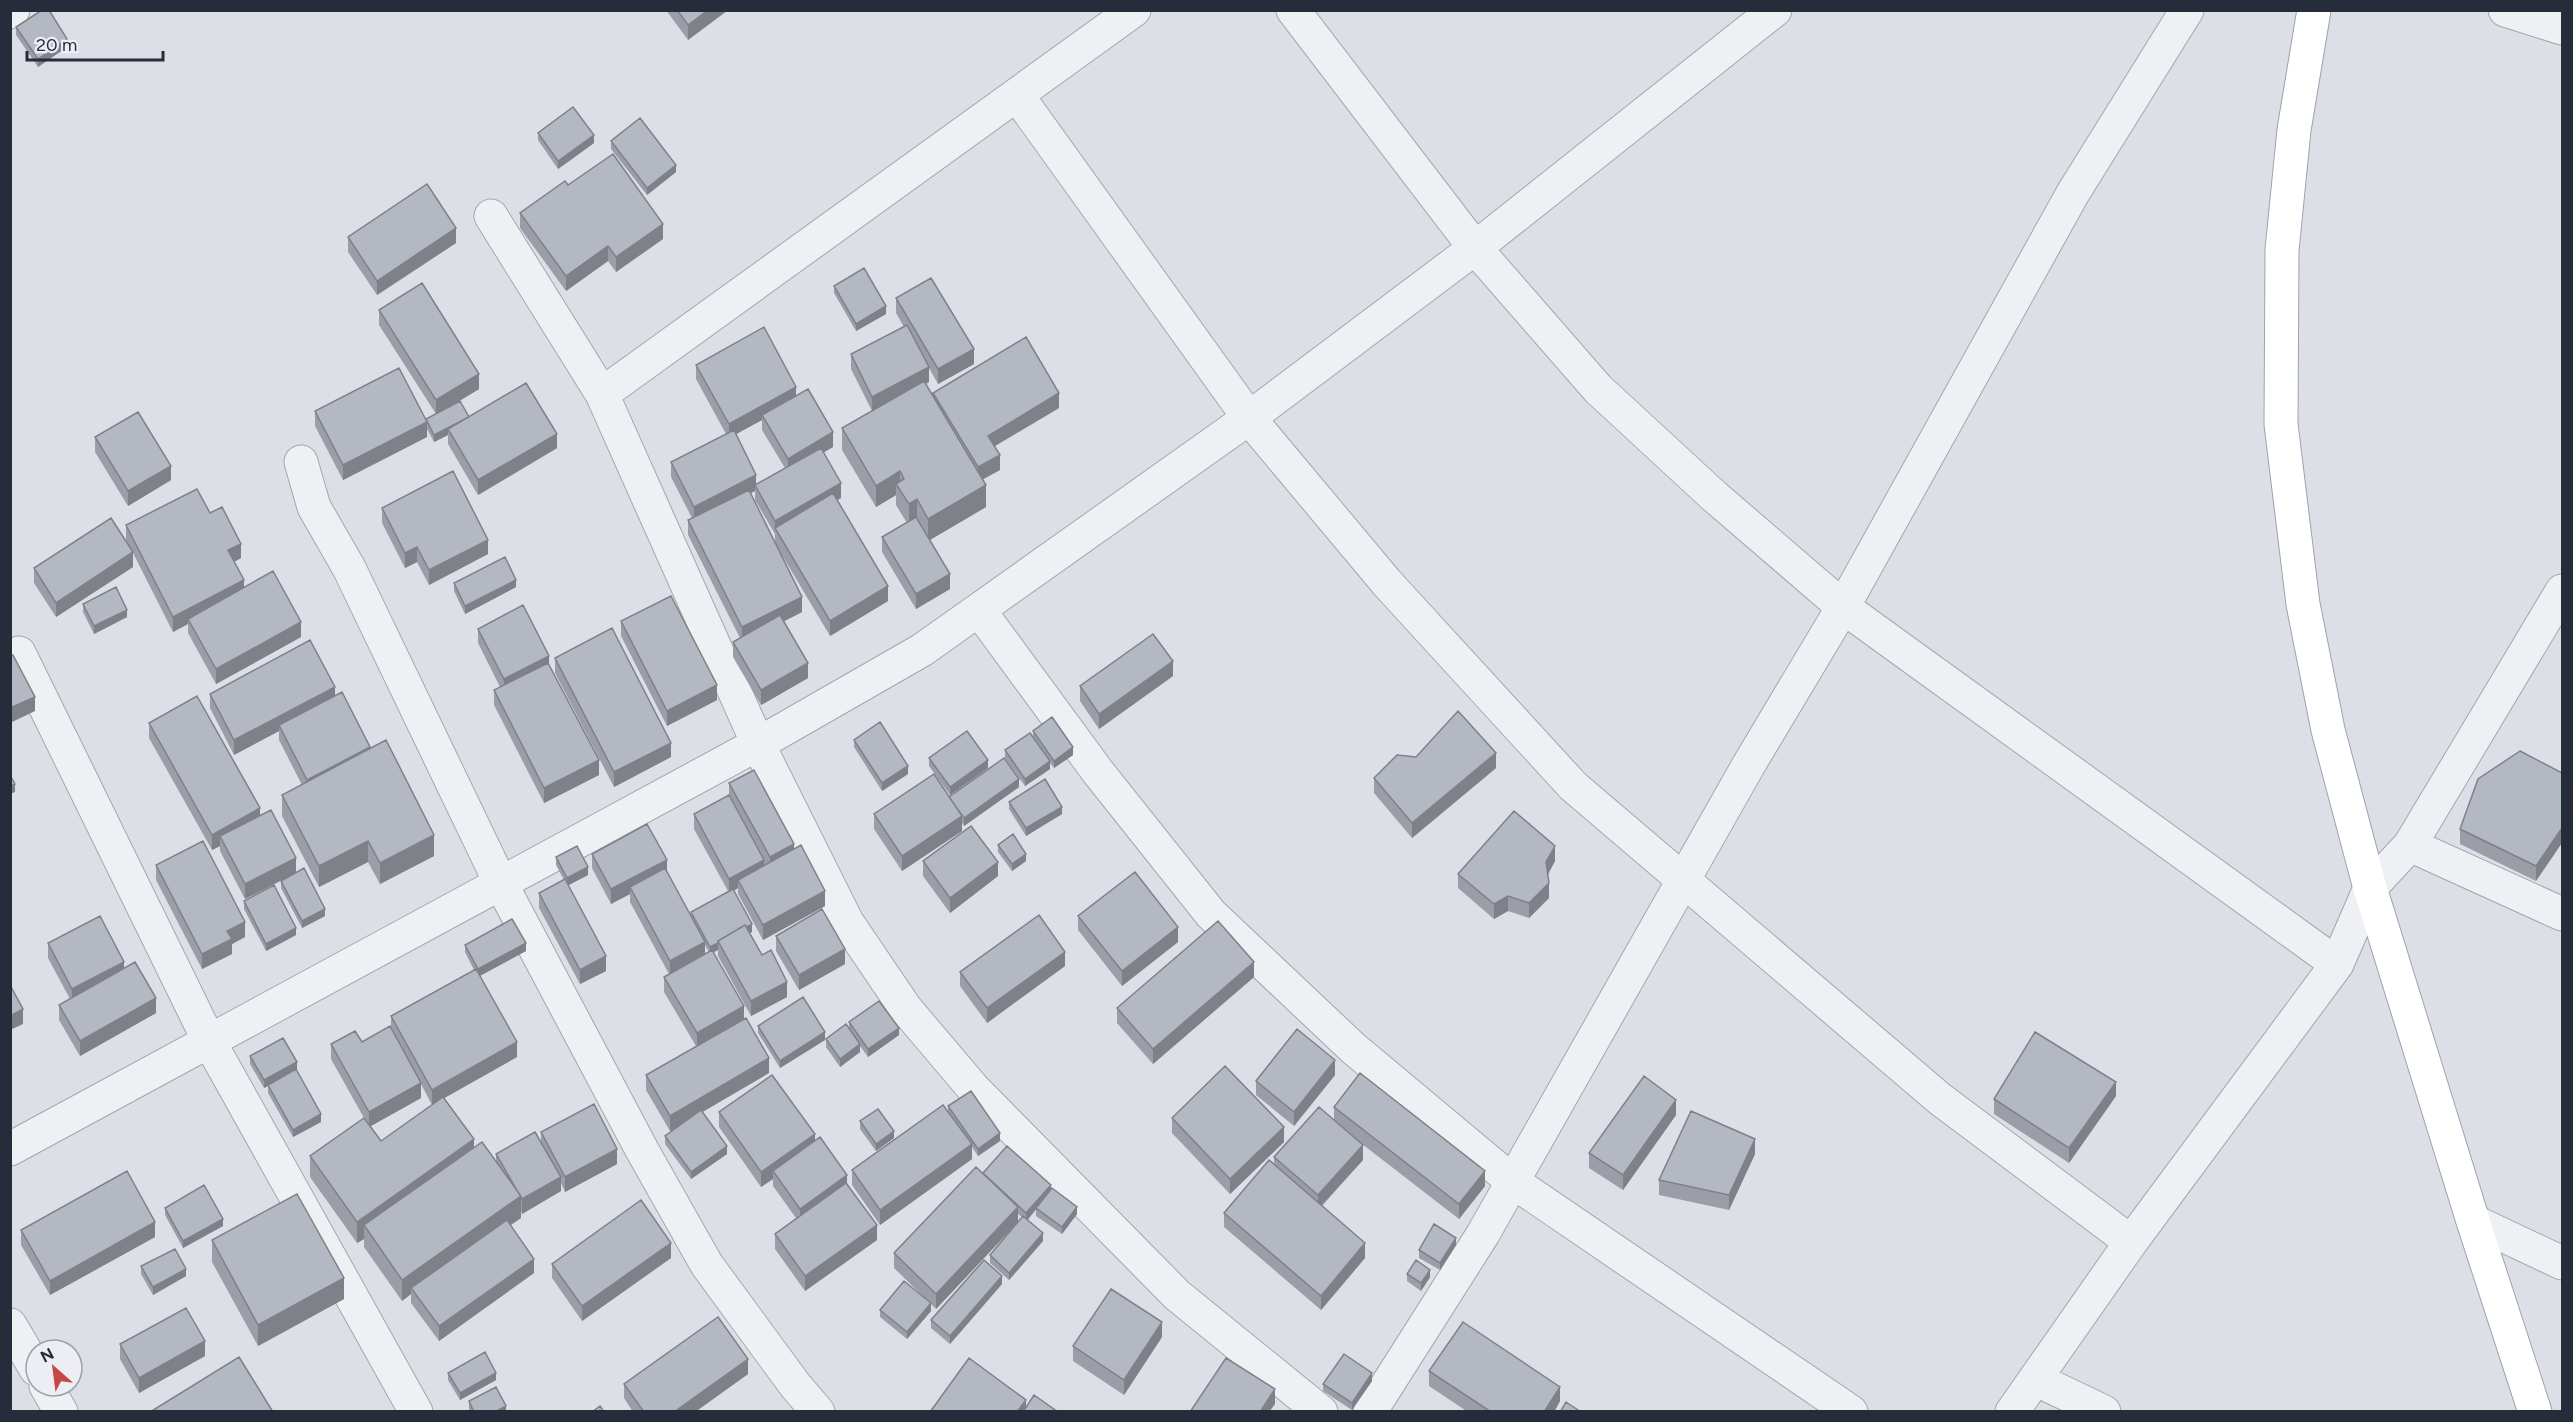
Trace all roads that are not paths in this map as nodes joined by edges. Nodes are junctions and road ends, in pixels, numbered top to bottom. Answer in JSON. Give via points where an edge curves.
{"nodes":[{"id":1,"x":1134,"y":10,"type":"edge"},
{"id":2,"x":1293,"y":10,"type":"edge"},
{"id":3,"x":1775,"y":10,"type":"edge"},
{"id":4,"x":2187,"y":10,"type":"edge"},
{"id":5,"x":2313,"y":10,"type":"edge"},
{"id":6,"x":2505,"y":10,"type":"edge"},
{"id":7,"x":2562,"y":28,"type":"edge"},
{"id":8,"x":1017,"y":95,"type":"junction"},
{"id":9,"x":491,"y":216,"type":"dead end"},
{"id":10,"x":1475,"y":248,"type":"junction"},
{"id":11,"x":602,"y":394,"type":"junction"},
{"id":12,"x":1249,"y":418,"type":"junction"},
{"id":13,"x":301,"y":462,"type":"dead end"},
{"id":14,"x":2562,"y":591,"type":"edge"},
{"id":15,"x":1843,"y":607,"type":"junction"},
{"id":16,"x":979,"y":610,"type":"junction"},
{"id":17,"x":19,"y":653,"type":"dead end"},
{"id":18,"x":758,"y":744,"type":"junction"},
{"id":19,"x":2410,"y":845,"type":"junction"},
{"id":20,"x":1683,"y":881,"type":"junction"},
{"id":21,"x":500,"y":882,"type":"junction"},
{"id":22,"x":2370,"y":888,"type":"junction"},
{"id":23,"x":2562,"y":914,"type":"edge"},
{"id":24,"x":2337,"y":964,"type":"junction"},
{"id":25,"x":209,"y":1041,"type":"junction"},
{"id":26,"x":10,"y":1149,"type":"edge"},
{"id":27,"x":1512,"y":1181,"type":"junction"},
{"id":28,"x":2473,"y":1221,"type":"junction"},
{"id":29,"x":2131,"y":1242,"type":"junction"},
{"id":30,"x":2562,"y":1263,"type":"edge"},
{"id":31,"x":10,"y":1325,"type":"edge"},
{"id":32,"x":24,"y":1349,"type":"edge"},
{"id":33,"x":2035,"y":1379,"type":"junction"},
{"id":34,"x":52,"y":1398,"type":"edge"},
{"id":35,"x":60,"y":1412,"type":"edge"},
{"id":36,"x":416,"y":1412,"type":"edge"},
{"id":37,"x":818,"y":1412,"type":"edge"},
{"id":38,"x":1321,"y":1412,"type":"edge"},
{"id":39,"x":1370,"y":1412,"type":"edge"},
{"id":40,"x":1851,"y":1412,"type":"edge"},
{"id":41,"x":2012,"y":1412,"type":"edge"},
{"id":42,"x":2104,"y":1412,"type":"edge"},
{"id":43,"x":2535,"y":1412,"type":"edge"}],
"edges":[{"from":1,"to":8,"type":"street"},
{"from":2,"to":10,"type":"street"},
{"from":3,"to":10,"type":"street"},
{"from":4,"to":15,"type":"street","via":[[2073,194]]},
{"from":5,"to":22,"type":"main road","via":[[2294,130],[2282,250],[2281,424],[2303,604],[2328,730]]},
{"from":6,"to":7,"type":"street"},
{"from":8,"to":11,"type":"street"},
{"from":8,"to":12,"type":"street"},
{"from":9,"to":11,"type":"street"},
{"from":10,"to":12,"type":"street"},
{"from":10,"to":15,"type":"street","via":[[1598,389]]},
{"from":11,"to":18,"type":"street"},
{"from":12,"to":16,"type":"street"},
{"from":12,"to":20,"type":"street","via":[[1387,583],[1573,786]]},
{"from":13,"to":21,"type":"street","via":[[314,507],[349,568]]},
{"from":14,"to":19,"type":"street"},
{"from":15,"to":20,"type":"street"},
{"from":15,"to":24,"type":"street"},
{"from":16,"to":18,"type":"street","via":[[922,650]]},
{"from":16,"to":27,"type":"street","via":[[1098,772],[1210,914],[1353,1047]]},
{"from":17,"to":25,"type":"street"},
{"from":18,"to":21,"type":"street"},
{"from":18,"to":38,"type":"street","via":[[847,922],[906,1009],[973,1088],[1177,1295]]},
{"from":19,"to":22,"type":"street"},
{"from":19,"to":23,"type":"street"},
{"from":20,"to":27,"type":"street"},
{"from":20,"to":29,"type":"street","via":[[1940,1099]]},
{"from":21,"to":25,"type":"street"},
{"from":21,"to":37,"type":"street","via":[[707,1265]]},
{"from":22,"to":24,"type":"street"},
{"from":22,"to":28,"type":"main road"},
{"from":24,"to":29,"type":"street"},
{"from":25,"to":26,"type":"street"},
{"from":25,"to":36,"type":"street"},
{"from":27,"to":39,"type":"street","via":[[1483,1234]]},
{"from":27,"to":40,"type":"street"},
{"from":28,"to":30,"type":"street"},
{"from":28,"to":43,"type":"main road"},
{"from":29,"to":33,"type":"street"},
{"from":31,"to":32,"type":"street"},
{"from":33,"to":41,"type":"street"},
{"from":33,"to":42,"type":"street"},
{"from":34,"to":35,"type":"street"}]}
